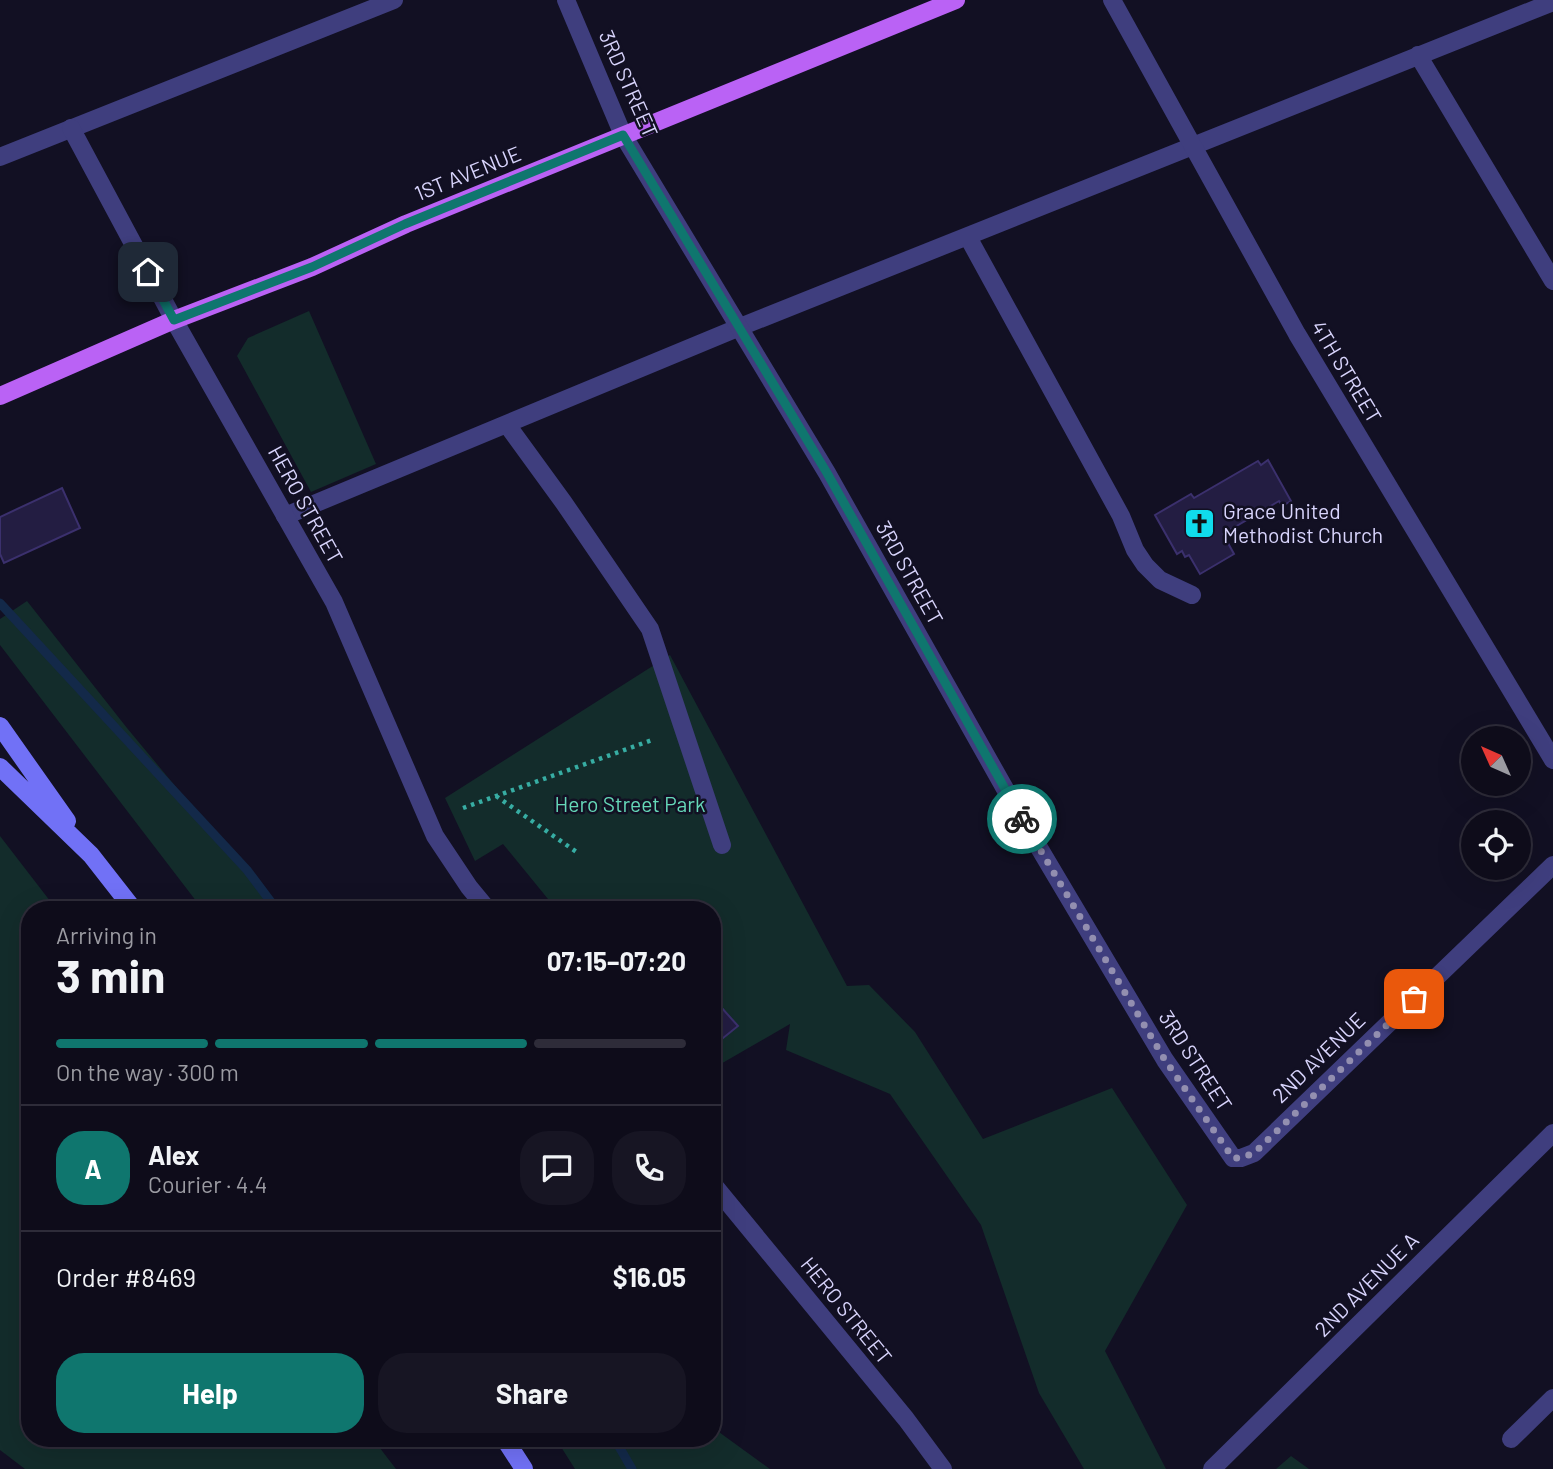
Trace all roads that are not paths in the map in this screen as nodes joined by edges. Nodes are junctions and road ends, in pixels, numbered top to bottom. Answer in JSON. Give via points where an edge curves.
{"nodes":[{"id":1,"x":394,"y":0,"type":"edge"},
{"id":2,"x":566,"y":0,"type":"edge"},
{"id":3,"x":956,"y":0,"type":"edge"},
{"id":4,"x":1112,"y":0,"type":"edge"},
{"id":5,"x":1553,"y":2,"type":"edge"},
{"id":6,"x":1418,"y":55,"type":"junction"},
{"id":7,"x":71,"y":128,"type":"junction"},
{"id":8,"x":623,"y":135,"type":"junction"},
{"id":9,"x":1192,"y":146,"type":"junction"},
{"id":10,"x":0,"y":157,"type":"edge"},
{"id":11,"x":968,"y":237,"type":"junction"},
{"id":12,"x":1553,"y":281,"type":"edge"},
{"id":13,"x":174,"y":320,"type":"junction"},
{"id":14,"x":740,"y":327,"type":"junction"},
{"id":15,"x":0,"y":396,"type":"edge"},
{"id":16,"x":508,"y":426,"type":"junction"},
{"id":17,"x":285,"y":516,"type":"junction"},
{"id":18,"x":1192,"y":595,"type":"dead end"},
{"id":19,"x":0,"y":726,"type":"edge"},
{"id":20,"x":1553,"y":760,"type":"edge"},
{"id":21,"x":0,"y":767,"type":"edge"},
{"id":22,"x":722,"y":845,"type":"dead end"},
{"id":23,"x":91,"y":856,"type":"junction"},
{"id":24,"x":1553,"y":865,"type":"edge"},
{"id":25,"x":127,"y":901,"type":"edge"},
{"id":26,"x":481,"y":901,"type":"edge"},
{"id":27,"x":1553,"y":1133,"type":"edge"},
{"id":28,"x":1233,"y":1158,"type":"joint"},
{"id":29,"x":721,"y":1195,"type":"edge"},
{"id":30,"x":1553,"y":1398,"type":"edge"},
{"id":31,"x":1511,"y":1438,"type":"dead end"},
{"id":32,"x":510,"y":1447,"type":"edge"},
{"id":33,"x":524,"y":1469,"type":"edge"},
{"id":34,"x":943,"y":1469,"type":"edge"},
{"id":35,"x":1212,"y":1469,"type":"edge"}],
"edges":[{"from":1,"to":7,"type":"street"},
{"from":2,"to":8,"type":"street","name":"3RD STREET"},
{"from":3,"to":8,"type":"main road","name":"1ST AVENUE"},
{"from":4,"to":9,"type":"street","name":"4TH STREET"},
{"from":5,"to":6,"type":"street"},
{"from":6,"to":9,"type":"street"},
{"from":6,"to":12,"type":"street"},
{"from":7,"to":10,"type":"street"},
{"from":7,"to":13,"type":"street","name":"HERO STREET"},
{"from":8,"to":13,"type":"main road","name":"1ST AVENUE","via":[[312,267]]},
{"from":8,"to":14,"type":"street","name":"3RD STREET"},
{"from":9,"to":11,"type":"street"},
{"from":9,"to":20,"type":"street","name":"4TH STREET","via":[[1297,334]]},
{"from":11,"to":14,"type":"street"},
{"from":11,"to":18,"type":"street","via":[[1121,516],[1135,550],[1160,580]]},
{"from":13,"to":15,"type":"main road","name":"1ST AVENUE"},
{"from":13,"to":17,"type":"street","name":"HERO STREET"},
{"from":14,"to":16,"type":"street"},
{"from":14,"to":28,"type":"street","name":"3RD STREET","via":[[1157,1048]]},
{"from":16,"to":17,"type":"street"},
{"from":16,"to":22,"type":"street","via":[[650,629]]},
{"from":17,"to":26,"type":"street","name":"HERO STREET","via":[[334,603],[435,836]]},
{"from":19,"to":23,"type":"main road"},
{"from":21,"to":23,"type":"main road"},
{"from":23,"to":25,"type":"main road"},
{"from":24,"to":28,"type":"street","name":"2ND AVENUE","via":[[1254,1153]]},
{"from":27,"to":35,"type":"street","name":"2ND AVENUE A"},
{"from":29,"to":34,"type":"street","name":"HERO STREET"},
{"from":30,"to":31,"type":"street"},
{"from":32,"to":33,"type":"main road"}]}
